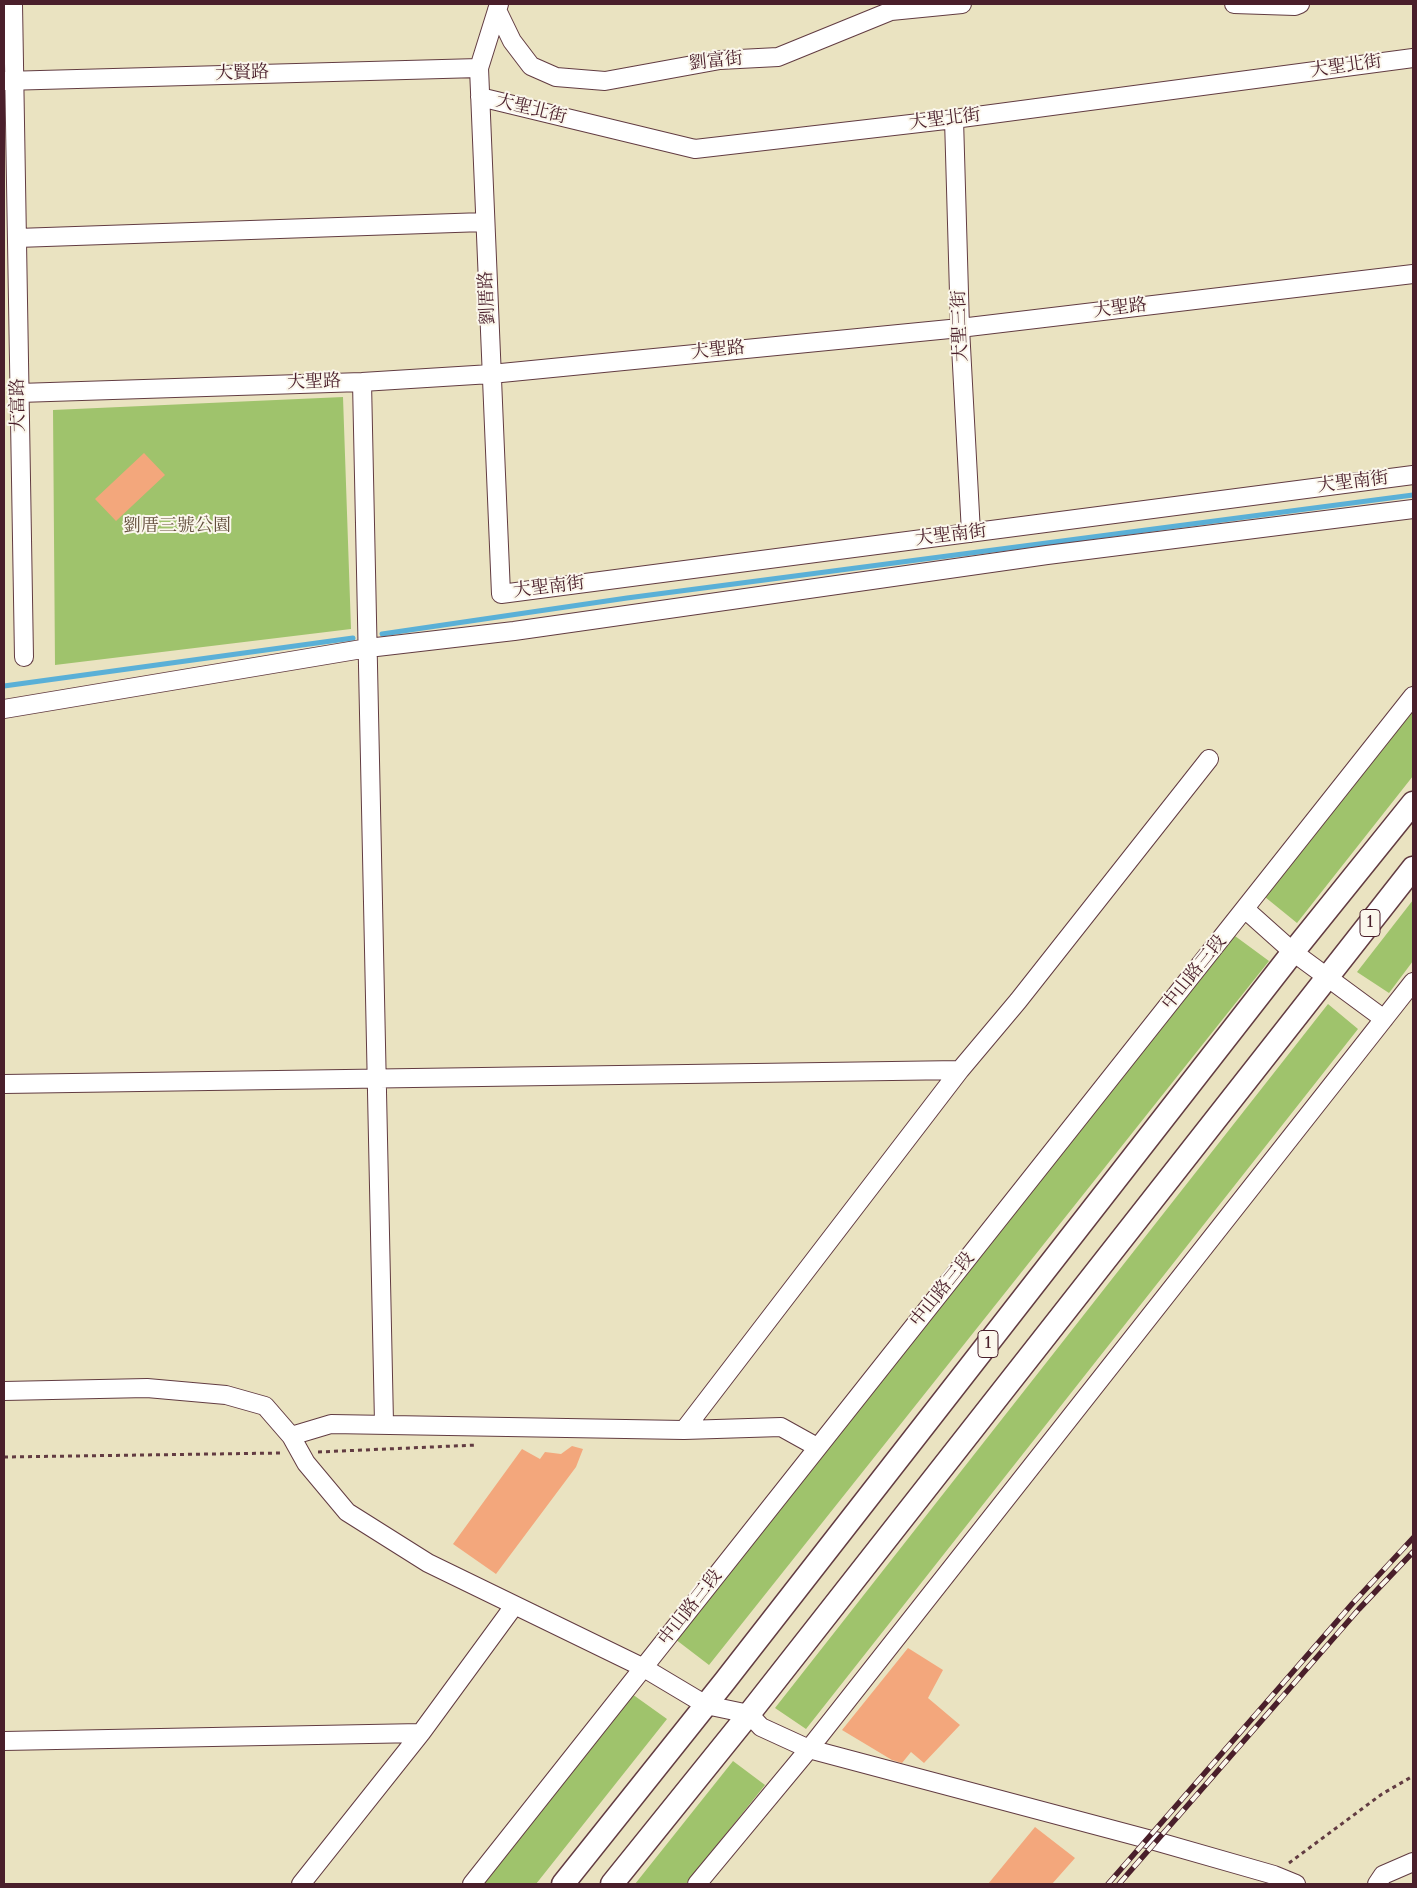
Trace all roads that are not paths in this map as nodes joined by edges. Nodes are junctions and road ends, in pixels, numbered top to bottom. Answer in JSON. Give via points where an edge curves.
{"nodes":[{"id":1,"x":13,"y":4,"type":"edge"},
{"id":2,"x":962,"y":4,"type":"edge"},
{"id":3,"x":1234,"y":4,"type":"edge"},
{"id":4,"x":1289,"y":4,"type":"edge"},
{"id":5,"x":925,"y":6,"type":"edge"},
{"id":6,"x":498,"y":7,"type":"edge"},
{"id":7,"x":1413,"y":58,"type":"edge"},
{"id":8,"x":479,"y":68,"type":"junction"},
{"id":9,"x":9,"y":81,"type":"edge"},
{"id":10,"x":480,"y":97,"type":"junction"},
{"id":11,"x":954,"y":119,"type":"junction"},
{"id":12,"x":484,"y":222,"type":"junction"},
{"id":13,"x":17,"y":238,"type":"junction"},
{"id":14,"x":1413,"y":274,"type":"edge"},
{"id":15,"x":960,"y":328,"type":"junction"},
{"id":16,"x":492,"y":374,"type":"junction"},
{"id":17,"x":362,"y":382,"type":"junction"},
{"id":18,"x":19,"y":393,"type":"junction"},
{"id":19,"x":1407,"y":476,"type":"edge"},
{"id":20,"x":1413,"y":509,"type":"edge"},
{"id":21,"x":971,"y":533,"type":"junction"},
{"id":22,"x":501,"y":594,"type":"joint"},
{"id":23,"x":368,"y":648,"type":"junction"},
{"id":24,"x":24,"y":657,"type":"dead end"},
{"id":25,"x":1413,"y":696,"type":"edge"},
{"id":26,"x":4,"y":709,"type":"edge"},
{"id":27,"x":1209,"y":759,"type":"dead end"},
{"id":28,"x":1413,"y":803,"type":"edge"},
{"id":29,"x":1413,"y":868,"type":"edge"},
{"id":30,"x":1246,"y":910,"type":"junction"},
{"id":31,"x":1293,"y":952,"type":"junction"},
{"id":32,"x":1327,"y":978,"type":"junction"},
{"id":33,"x":1413,"y":982,"type":"edge"},
{"id":34,"x":1384,"y":1019,"type":"junction"},
{"id":35,"x":960,"y":1070,"type":"junction"},
{"id":36,"x":378,"y":1078,"type":"junction"},
{"id":37,"x":4,"y":1084,"type":"edge"},
{"id":38,"x":4,"y":1391,"type":"edge"},
{"id":39,"x":384,"y":1424,"type":"junction"},
{"id":40,"x":684,"y":1430,"type":"junction"},
{"id":41,"x":291,"y":1436,"type":"junction"},
{"id":42,"x":817,"y":1447,"type":"junction"},
{"id":43,"x":514,"y":1606,"type":"junction"},
{"id":44,"x":644,"y":1668,"type":"junction"},
{"id":45,"x":706,"y":1705,"type":"junction"},
{"id":46,"x":749,"y":1714,"type":"junction"},
{"id":47,"x":421,"y":1733,"type":"junction"},
{"id":48,"x":4,"y":1741,"type":"edge"},
{"id":49,"x":809,"y":1749,"type":"junction"},
{"id":50,"x":1413,"y":1862,"type":"edge"},
{"id":51,"x":1292,"y":1883,"type":"edge"},
{"id":52,"x":301,"y":1884,"type":"edge"},
{"id":53,"x":472,"y":1884,"type":"edge"},
{"id":54,"x":562,"y":1884,"type":"edge"},
{"id":55,"x":612,"y":1884,"type":"edge"},
{"id":56,"x":698,"y":1884,"type":"edge"},
{"id":57,"x":1376,"y":1884,"type":"edge"}],
"edges":[{"from":1,"to":9,"type":"street","name":"大富路"},
{"from":2,"to":5,"type":"street","name":"劉富街"},
{"from":3,"to":4,"type":"street"},
{"from":5,"to":6,"type":"street","name":"劉富街","via":[[890,12],[778,57],[720,60],[605,81],[556,77],[532,66],[512,41]]},
{"from":6,"to":8,"type":"street","name":"劉厝路"},
{"from":7,"to":11,"type":"street","name":"大聖北街"},
{"from":8,"to":9,"type":"street","name":"大賢路"},
{"from":8,"to":10,"type":"street","name":"劉厝路"},
{"from":9,"to":13,"type":"street","name":"大富路"},
{"from":10,"to":11,"type":"street","name":"大聖北街","via":[[695,149]]},
{"from":10,"to":12,"type":"street","name":"劉厝路"},
{"from":11,"to":15,"type":"street","name":"大聖三街"},
{"from":12,"to":13,"type":"street"},
{"from":12,"to":16,"type":"street","name":"劉厝路"},
{"from":13,"to":18,"type":"street","name":"大富路"},
{"from":14,"to":15,"type":"street","name":"大聖路"},
{"from":15,"to":16,"type":"street","name":"大聖路"},
{"from":15,"to":21,"type":"street","name":"大聖三街"},
{"from":16,"to":17,"type":"street","name":"大聖路"},
{"from":16,"to":22,"type":"street","name":"劉厝路"},
{"from":17,"to":18,"type":"street","name":"大聖路"},
{"from":17,"to":23,"type":"street"},
{"from":18,"to":24,"type":"street","name":"大富路"},
{"from":19,"to":21,"type":"street","name":"大聖南街"},
{"from":20,"to":23,"type":"street","via":[[1047,555],[514,631]]},
{"from":21,"to":22,"type":"street","name":"大聖南街"},
{"from":23,"to":26,"type":"street"},
{"from":23,"to":36,"type":"street"},
{"from":25,"to":30,"type":"street","name":"中山路三段"},
{"from":27,"to":35,"type":"street"},
{"from":28,"to":31,"type":"main road","number":"1"},
{"from":29,"to":32,"type":"main road","number":"1"},
{"from":30,"to":31,"type":"street"},
{"from":30,"to":42,"type":"street","name":"中山路三段"},
{"from":31,"to":32,"type":"street"},
{"from":31,"to":45,"type":"main road","number":"1"},
{"from":32,"to":34,"type":"street"},
{"from":32,"to":46,"type":"main road","number":"1"},
{"from":33,"to":34,"type":"street"},
{"from":34,"to":49,"type":"street"},
{"from":35,"to":36,"type":"street"},
{"from":35,"to":40,"type":"street"},
{"from":36,"to":37,"type":"street"},
{"from":36,"to":39,"type":"street"},
{"from":38,"to":41,"type":"street","via":[[147,1388],[226,1395],[265,1406]]},
{"from":39,"to":40,"type":"street"},
{"from":39,"to":41,"type":"street","via":[[331,1424]]},
{"from":40,"to":42,"type":"street","via":[[781,1427]]},
{"from":41,"to":43,"type":"street","via":[[306,1463],[347,1512],[428,1562]]},
{"from":42,"to":44,"type":"street","name":"中山路三段"},
{"from":43,"to":44,"type":"street"},
{"from":43,"to":47,"type":"street"},
{"from":44,"to":45,"type":"street"},
{"from":44,"to":53,"type":"street","name":"中山路三段"},
{"from":45,"to":46,"type":"street"},
{"from":45,"to":54,"type":"main road","number":"1"},
{"from":46,"to":49,"type":"street","via":[[762,1727]]},
{"from":46,"to":55,"type":"main road","number":"1"},
{"from":47,"to":48,"type":"street"},
{"from":47,"to":52,"type":"street"},
{"from":49,"to":51,"type":"street","via":[[1274,1875]]},
{"from":49,"to":56,"type":"street"},
{"from":50,"to":57,"type":"street","via":[[1383,1875]]}]}
